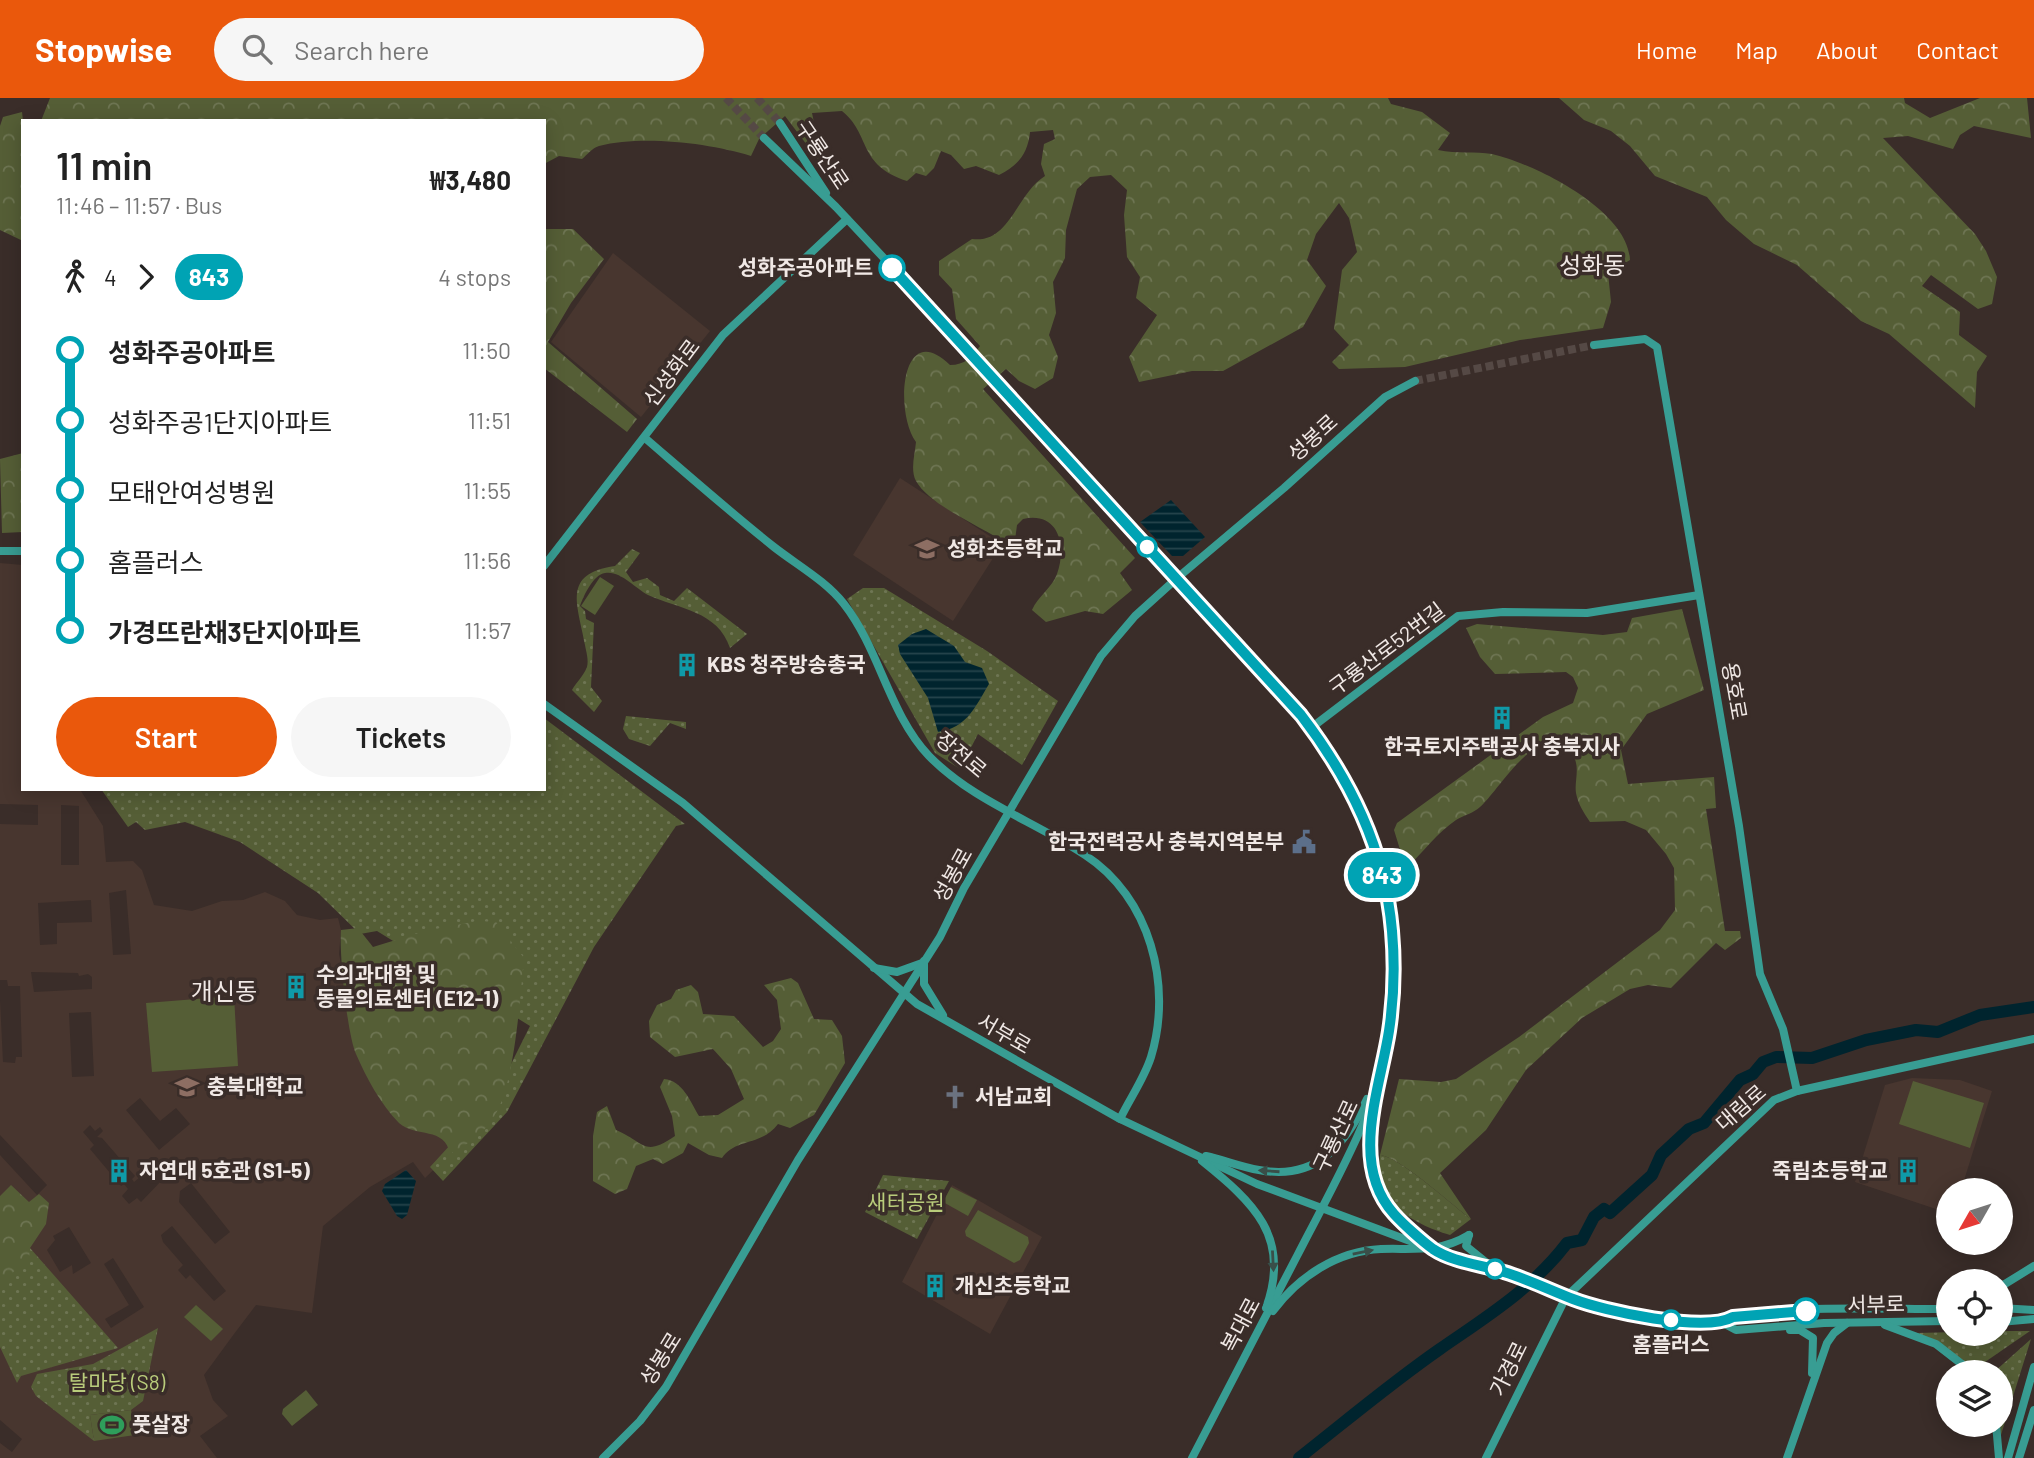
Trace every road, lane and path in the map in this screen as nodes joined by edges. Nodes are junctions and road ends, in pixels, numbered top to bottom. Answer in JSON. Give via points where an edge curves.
{"nodes":[{"id":1,"x":780,"y":123,"type":"tunnel mouth"},
{"id":2,"x":764,"y":138,"type":"tunnel mouth"},
{"id":3,"x":836,"y":207,"type":"junction"},
{"id":4,"x":847,"y":219,"type":"junction"},
{"id":5,"x":1594,"y":345,"type":"tunnel mouth"},
{"id":6,"x":970,"y":350,"type":"tunnel mouth"},
{"id":7,"x":996,"y":378,"type":"tunnel mouth"},
{"id":8,"x":1416,"y":381,"type":"tunnel mouth"},
{"id":9,"x":645,"y":438,"type":"junction"},
{"id":10,"x":0,"y":551,"type":"edge"},
{"id":11,"x":21,"y":551,"type":"edge"},
{"id":12,"x":546,"y":563,"type":"edge"},
{"id":13,"x":1176,"y":579,"type":"junction"},
{"id":14,"x":1699,"y":595,"type":"junction"},
{"id":15,"x":546,"y":705,"type":"edge"},
{"id":16,"x":1311,"y":728,"type":"junction"},
{"id":17,"x":1009,"y":814,"type":"junction"},
{"id":18,"x":924,"y":961,"type":"junction"},
{"id":19,"x":874,"y":968,"type":"junction"},
{"id":20,"x":903,"y":993,"type":"junction"},
{"id":21,"x":948,"y":1022,"type":"junction"},
{"id":22,"x":2034,"y":1039,"type":"edge"},
{"id":23,"x":1380,"y":1067,"type":"junction"},
{"id":24,"x":1797,"y":1091,"type":"junction"},
{"id":25,"x":1120,"y":1119,"type":"junction"},
{"id":26,"x":1191,"y":1152,"type":"junction"},
{"id":27,"x":1322,"y":1209,"type":"junction"},
{"id":28,"x":1434,"y":1250,"type":"junction"},
{"id":29,"x":2034,"y":1266,"type":"edge"},
{"id":30,"x":1503,"y":1271,"type":"junction"},
{"id":31,"x":2013,"y":1279,"type":"edge"},
{"id":32,"x":1566,"y":1297,"type":"junction"},
{"id":33,"x":1936,"y":1309,"type":"edge"},
{"id":34,"x":2013,"y":1309,"type":"edge"},
{"id":35,"x":2034,"y":1310,"type":"edge"},
{"id":36,"x":2034,"y":1320,"type":"edge"},
{"id":37,"x":1936,"y":1321,"type":"edge"},
{"id":38,"x":2013,"y":1321,"type":"edge"},
{"id":39,"x":1723,"y":1322,"type":"junction"},
{"id":40,"x":1875,"y":1322,"type":"junction"},
{"id":41,"x":1848,"y":1323,"type":"junction"},
{"id":42,"x":1737,"y":1329,"type":"junction"},
{"id":43,"x":1255,"y":1337,"type":"junction"},
{"id":44,"x":1957,"y":1360,"type":"edge"},
{"id":45,"x":2034,"y":1367,"type":"edge"},
{"id":46,"x":1811,"y":1382,"type":"junction"},
{"id":47,"x":2034,"y":1410,"type":"edge"},
{"id":48,"x":1997,"y":1437,"type":"edge"},
{"id":49,"x":603,"y":1458,"type":"edge"},
{"id":50,"x":1192,"y":1458,"type":"edge"},
{"id":51,"x":1486,"y":1458,"type":"edge"},
{"id":52,"x":1787,"y":1458,"type":"edge"},
{"id":53,"x":1999,"y":1458,"type":"edge"},
{"id":54,"x":2008,"y":1458,"type":"edge"},
{"id":55,"x":2020,"y":1458,"type":"edge"}],
"edges":[{"from":1,"to":3,"type":"street","name":"구룡산로"},
{"from":2,"to":3,"type":"street","name":"구룡산로"},
{"from":3,"to":4,"type":"street","name":"구룡산로"},
{"from":4,"to":6,"type":"street","name":"구룡산로"},
{"from":4,"to":9,"type":"street","name":"신성화로","via":[[723,335]]},
{"from":5,"to":14,"type":"street","name":"용호로","via":[[1637,339],[1650,341],[1659,355]]},
{"from":7,"to":13,"type":"street","name":"구룡산로"},
{"from":8,"to":13,"type":"street","name":"성봉로","via":[[1385,397]]},
{"from":9,"to":12,"type":"street","name":"신성화로"},
{"from":9,"to":17,"type":"street","name":"장전로","via":[[842,601],[921,746]]},
{"from":10,"to":11,"type":"street"},
{"from":13,"to":16,"type":"street","name":"구룡산로"},
{"from":13,"to":17,"type":"street","name":"성봉로","via":[[1135,616],[1101,656]]},
{"from":14,"to":16,"type":"street","name":"구룡산로52번길","via":[[1587,613],[1458,616]]},
{"from":14,"to":24,"type":"street","name":"용호로","via":[[1759,974],[1788,1047]]},
{"from":15,"to":19,"type":"street","name":"서부로","via":[[683,803]]},
{"from":16,"to":23,"type":"street","name":"구룡산로","via":[[1353,792],[1378,856],[1386,892],[1394,970]]},
{"from":17,"to":18,"type":"street","name":"성봉로"},
{"from":17,"to":25,"type":"street","name":"장전로","via":[[1102,868],[1128,897],[1147,933],[1156,969],[1158,1020],[1147,1067]]},
{"from":18,"to":19,"type":"street","via":[[897,972]]},
{"from":18,"to":20,"type":"street","name":"성봉로"},
{"from":18,"to":21,"type":"street","via":[[924,984]]},
{"from":19,"to":20,"type":"street","name":"서부로"},
{"from":20,"to":21,"type":"street","name":"서부로"},
{"from":20,"to":49,"type":"street","name":"성봉로","via":[[798,1160],[666,1387]]},
{"from":21,"to":25,"type":"street","name":"서부로"},
{"from":22,"to":24,"type":"street","name":"대림로"},
{"from":23,"to":26,"type":"street","one_way":true,"via":[[1346,1138],[1316,1163],[1272,1172]]},
{"from":23,"to":27,"type":"street","name":"구룡산로","via":[[1365,1119]]},
{"from":23,"to":28,"type":"street","via":[[1370,1135],[1374,1180],[1395,1215]]},
{"from":24,"to":32,"type":"street","name":"대림로","via":[[1774,1100],[1757,1114]]},
{"from":25,"to":26,"type":"street","name":"서부로"},
{"from":26,"to":27,"type":"street","name":"서부로"},
{"from":26,"to":43,"type":"street","one_way":true,"via":[[1249,1201],[1270,1236],[1274,1276]]},
{"from":27,"to":28,"type":"street","name":"서부로"},
{"from":27,"to":43,"type":"street","name":"복대로"},
{"from":28,"to":30,"type":"street","name":"서부로"},
{"from":28,"to":30,"type":"street","via":[[1469,1235],[1466,1246],[1471,1252]]},
{"from":43,"to":28,"type":"street","one_way":true,"via":[[1285,1296],[1326,1264],[1368,1250]]},
{"from":29,"to":31,"type":"street"},
{"from":30,"to":32,"type":"street","name":"서부로"},
{"from":32,"to":39,"type":"street","name":"서부로","via":[[1631,1314]]},
{"from":32,"to":51,"type":"street","name":"가경로"},
{"from":33,"to":39,"type":"street","name":"서부로","via":[[1764,1313]]},
{"from":34,"to":35,"type":"street"},
{"from":36,"to":38,"type":"street"},
{"from":37,"to":40,"type":"street","name":"서부로"},
{"from":39,"to":42,"type":"street","name":"서부로"},
{"from":40,"to":41,"type":"street","name":"서부로"},
{"from":40,"to":44,"type":"street","via":[[1937,1344]]},
{"from":41,"to":42,"type":"street","name":"서부로"},
{"from":41,"to":46,"type":"street","via":[[1830,1338]]},
{"from":42,"to":46,"type":"street","via":[[1809,1334],[1815,1351]]},
{"from":43,"to":50,"type":"street","name":"복대로"},
{"from":45,"to":54,"type":"street"},
{"from":46,"to":52,"type":"street"},
{"from":47,"to":55,"type":"street"},
{"from":48,"to":53,"type":"street"}]}
